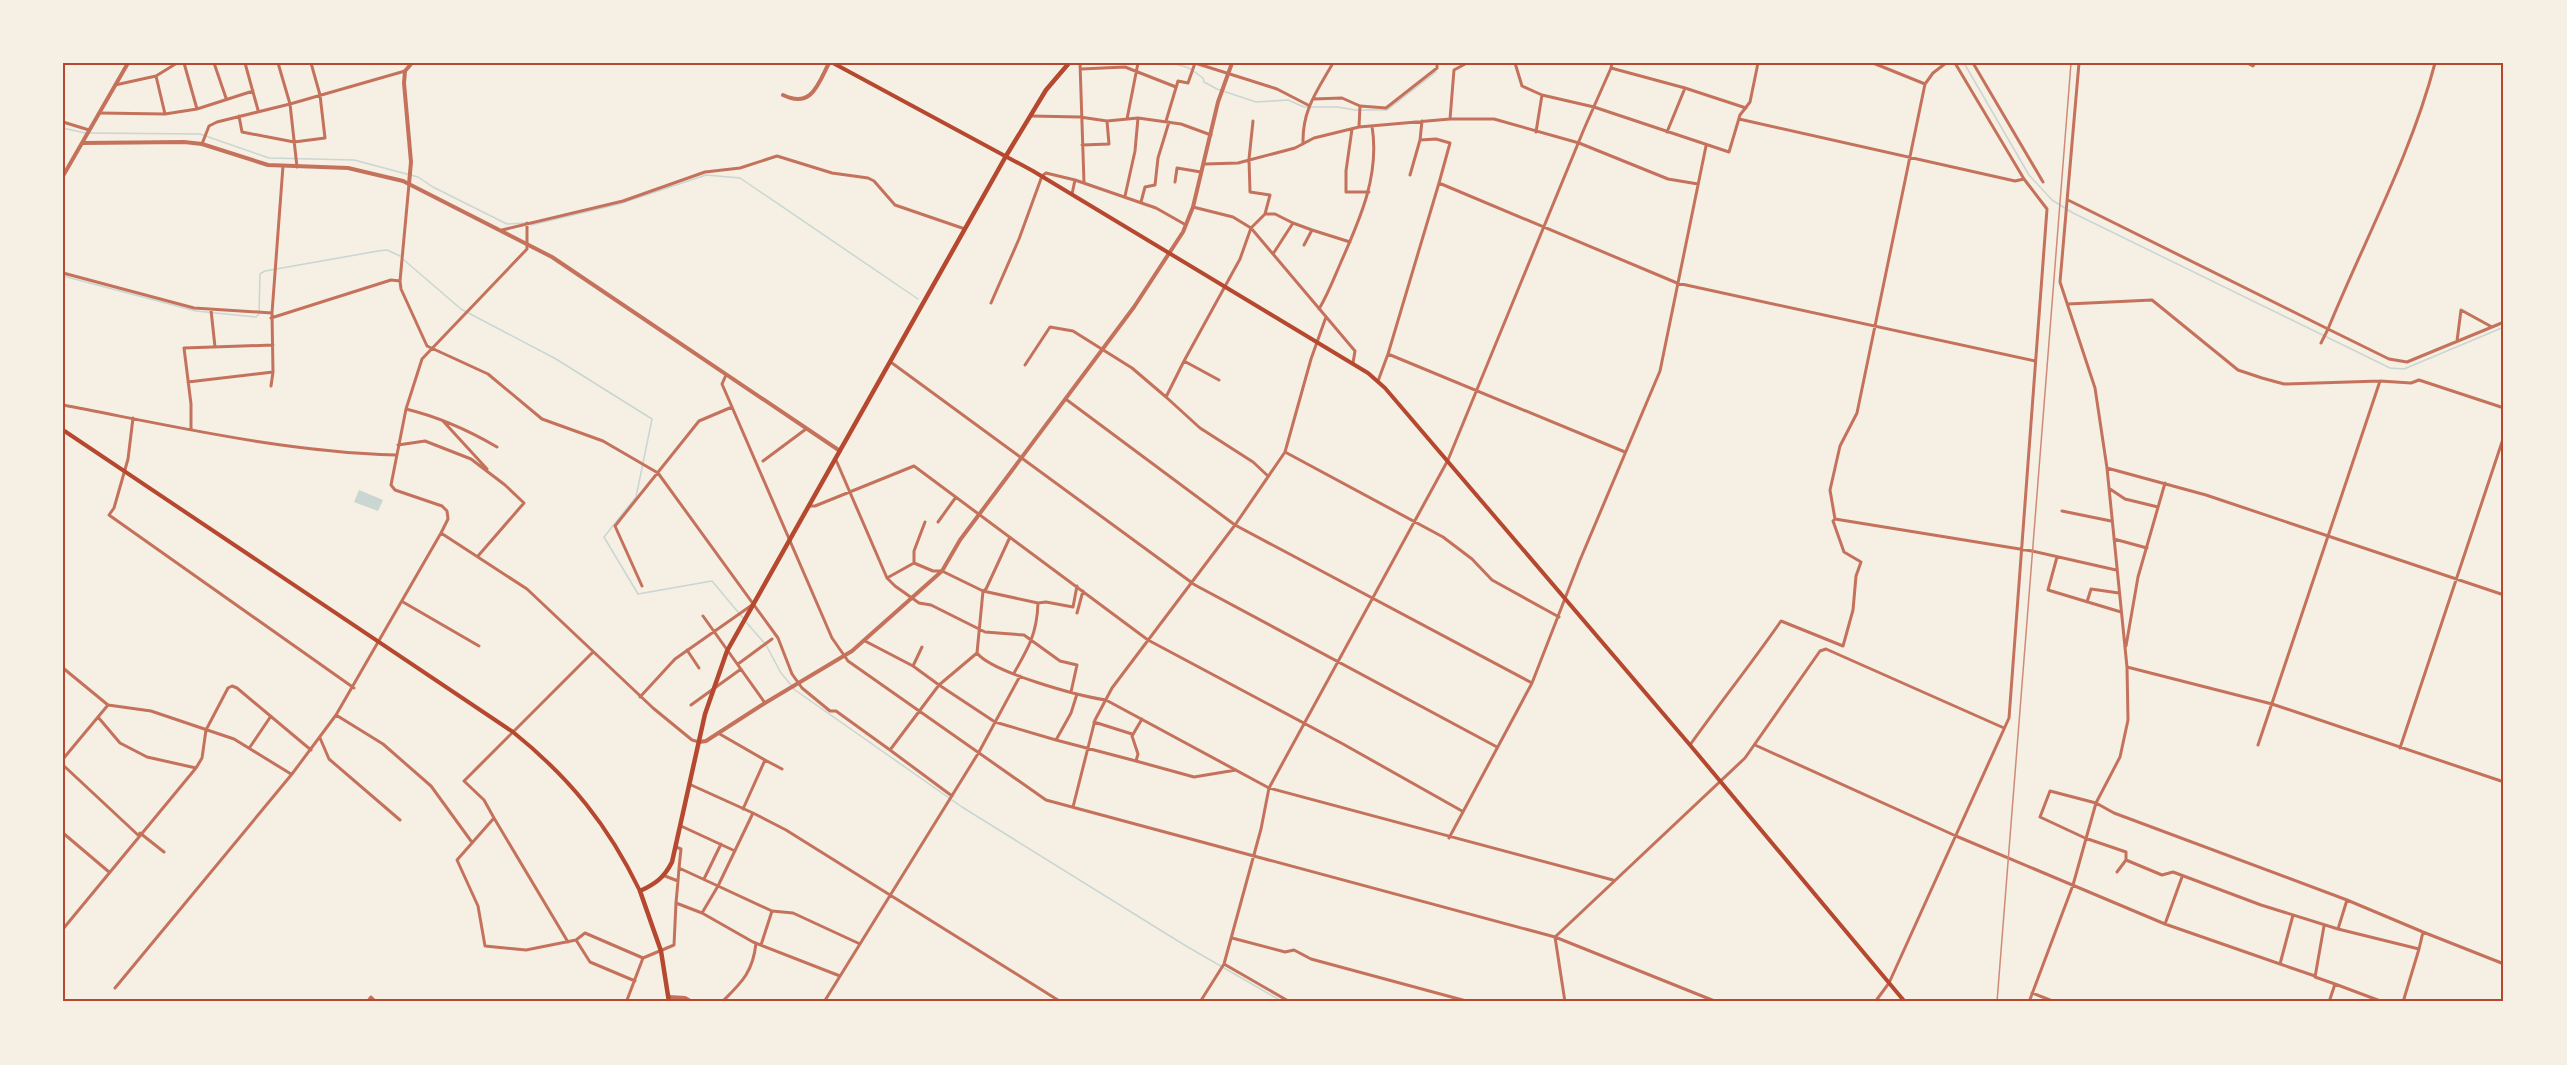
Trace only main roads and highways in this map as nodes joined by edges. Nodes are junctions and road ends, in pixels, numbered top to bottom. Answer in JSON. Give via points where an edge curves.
{"nodes":[{"id":1,"x":831,"y":63,"type":"edge"},
{"id":2,"x":1069,"y":63,"type":"edge"},
{"id":3,"x":1006,"y":156,"type":"junction"},
{"id":4,"x":63,"y":430,"type":"edge"},
{"id":5,"x":640,"y":891,"type":"junction"},
{"id":6,"x":669,"y":1000,"type":"edge"},
{"id":7,"x":1905,"y":1002,"type":"edge"}],
"edges":[{"from":1,"to":3,"type":"main road"},
{"from":2,"to":3,"type":"highway","via":[[1046,90]]},
{"from":3,"to":5,"type":"highway","via":[[727,651],[713,688],[672,862],[665,876]]},
{"from":3,"to":7,"type":"main road","via":[[1378,381]]},
{"from":4,"to":5,"type":"main road","via":[[513,732],[586,802]]},
{"from":5,"to":6,"type":"highway","via":[[661,951]]}]}
